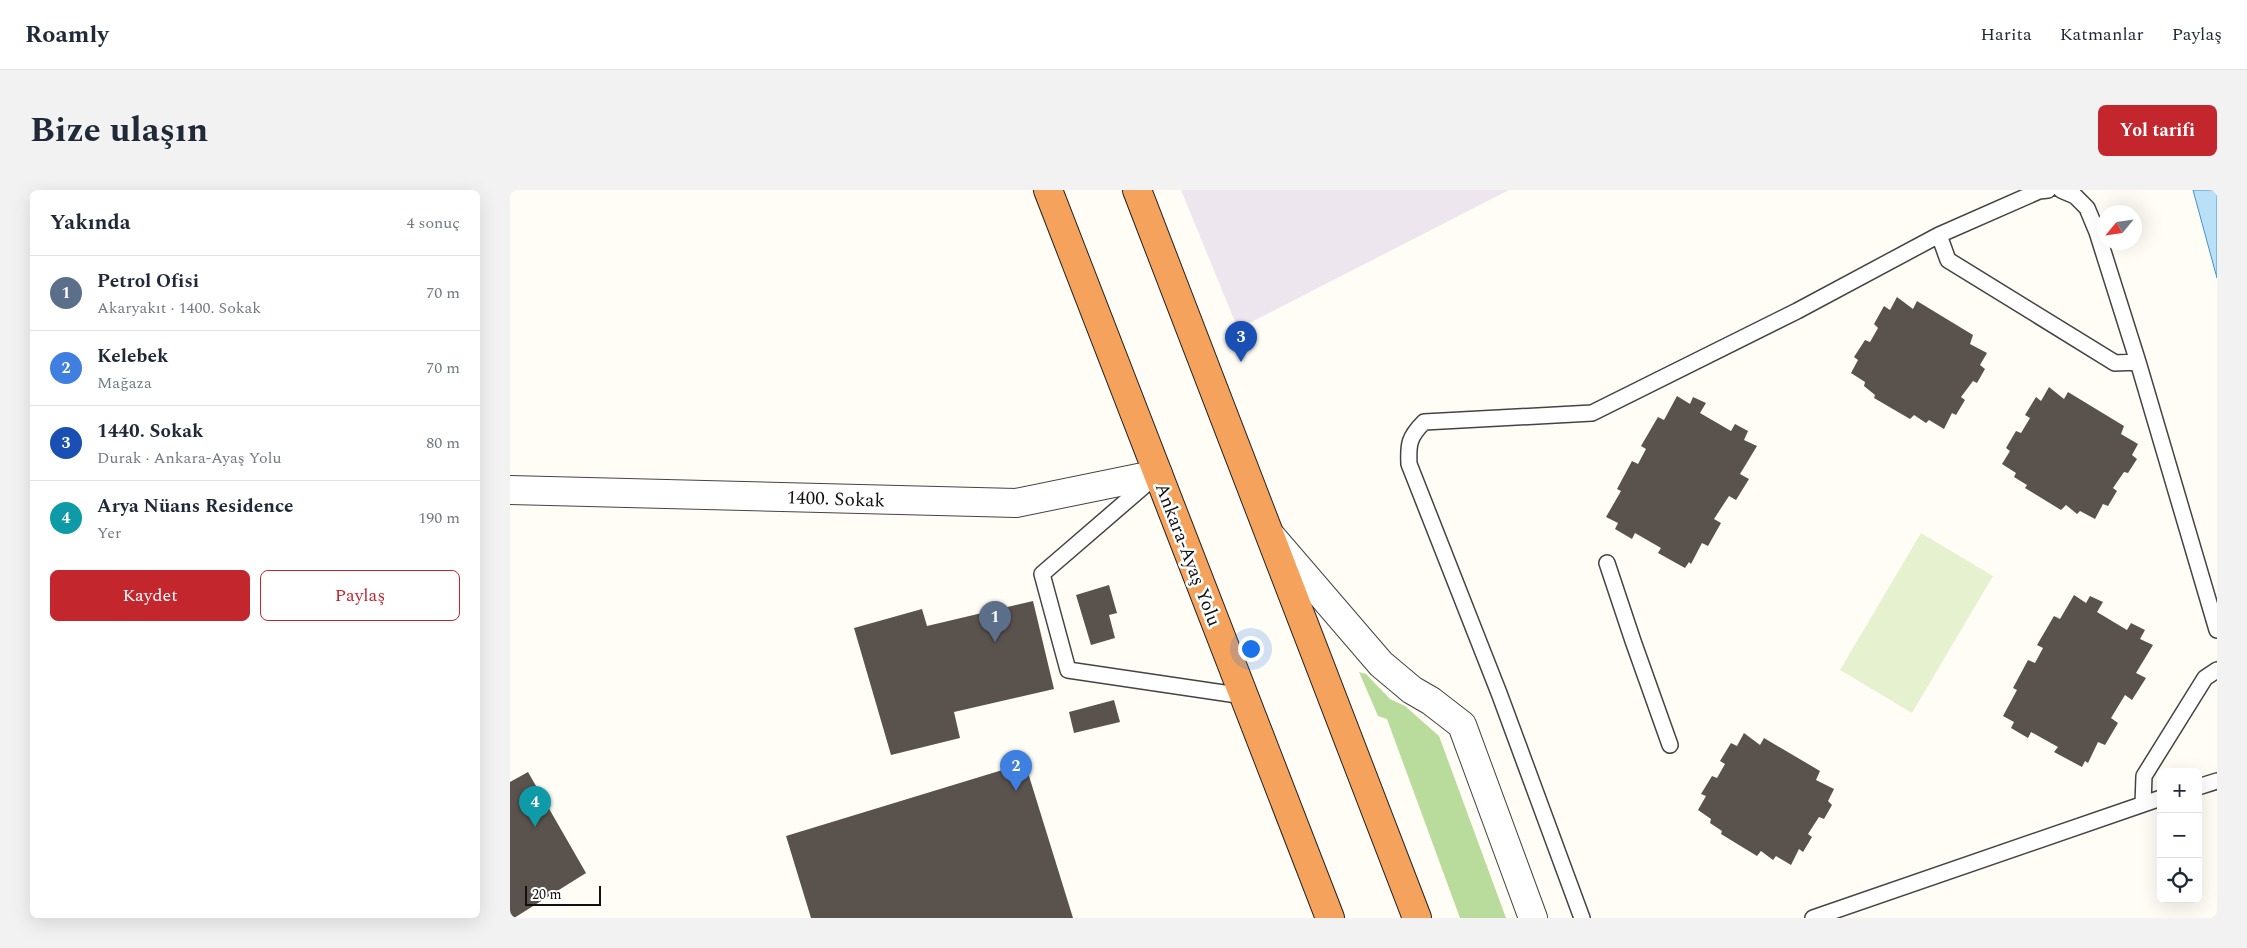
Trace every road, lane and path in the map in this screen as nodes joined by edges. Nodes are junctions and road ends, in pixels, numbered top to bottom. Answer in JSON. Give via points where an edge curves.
{"nodes":[{"id":1,"x":1048,"y":190,"type":"edge"},
{"id":2,"x":1137,"y":190,"type":"edge"},
{"id":3,"x":2048,"y":190,"type":"edge"},
{"id":4,"x":2061,"y":190,"type":"edge"},
{"id":5,"x":1939,"y":235,"type":"junction"},
{"id":6,"x":2138,"y":362,"type":"junction"},
{"id":7,"x":1158,"y":474,"type":"junction"},
{"id":8,"x":510,"y":490,"type":"edge"},
{"id":9,"x":1272,"y":536,"type":"junction"},
{"id":10,"x":1607,"y":563,"type":"dead end"},
{"id":11,"x":2217,"y":630,"type":"edge"},
{"id":12,"x":2217,"y":670,"type":"edge"},
{"id":13,"x":1244,"y":696,"type":"junction"},
{"id":14,"x":1670,"y":745,"type":"dead end"},
{"id":15,"x":2217,"y":781,"type":"edge"},
{"id":16,"x":2202,"y":785,"type":"edge"},
{"id":17,"x":2157,"y":799,"type":"edge"},
{"id":18,"x":2143,"y":804,"type":"junction"},
{"id":19,"x":1330,"y":918,"type":"edge"},
{"id":20,"x":1417,"y":918,"type":"edge"},
{"id":21,"x":1533,"y":918,"type":"edge"},
{"id":22,"x":1582,"y":918,"type":"edge"},
{"id":23,"x":1813,"y":918,"type":"edge"}],
"edges":[{"from":1,"to":7,"type":"highway","name":"Ankara-Ayaş Yolu"},
{"from":2,"to":9,"type":"highway"},
{"from":3,"to":5,"type":"lane","via":[[2039,191]]},
{"from":4,"to":6,"type":"lane","via":[[2075,196],[2088,208]]},
{"from":5,"to":6,"type":"lane","via":[[1948,260],[2114,363]]},
{"from":5,"to":22,"type":"lane","via":[[1797,311],[1592,413],[1424,422],[1414,432],[1408,446],[1410,464]]},
{"from":6,"to":11,"type":"lane"},
{"from":7,"to":8,"type":"street","name":"1400. Sokak","via":[[1016,503]]},
{"from":7,"to":13,"type":"highway","name":"Ankara-Ayaş Yolu"},
{"from":7,"to":13,"type":"lane","via":[[1042,574],[1068,670]]},
{"from":9,"to":20,"type":"highway"},
{"from":9,"to":21,"type":"street","via":[[1381,664],[1462,725]]},
{"from":10,"to":14,"type":"lane"},
{"from":12,"to":18,"type":"lane","via":[[2205,678],[2144,776]]},
{"from":13,"to":19,"type":"highway","name":"Ankara-Ayaş Yolu"},
{"from":15,"to":16,"type":"lane"},
{"from":17,"to":18,"type":"lane"},
{"from":18,"to":23,"type":"lane"}]}
